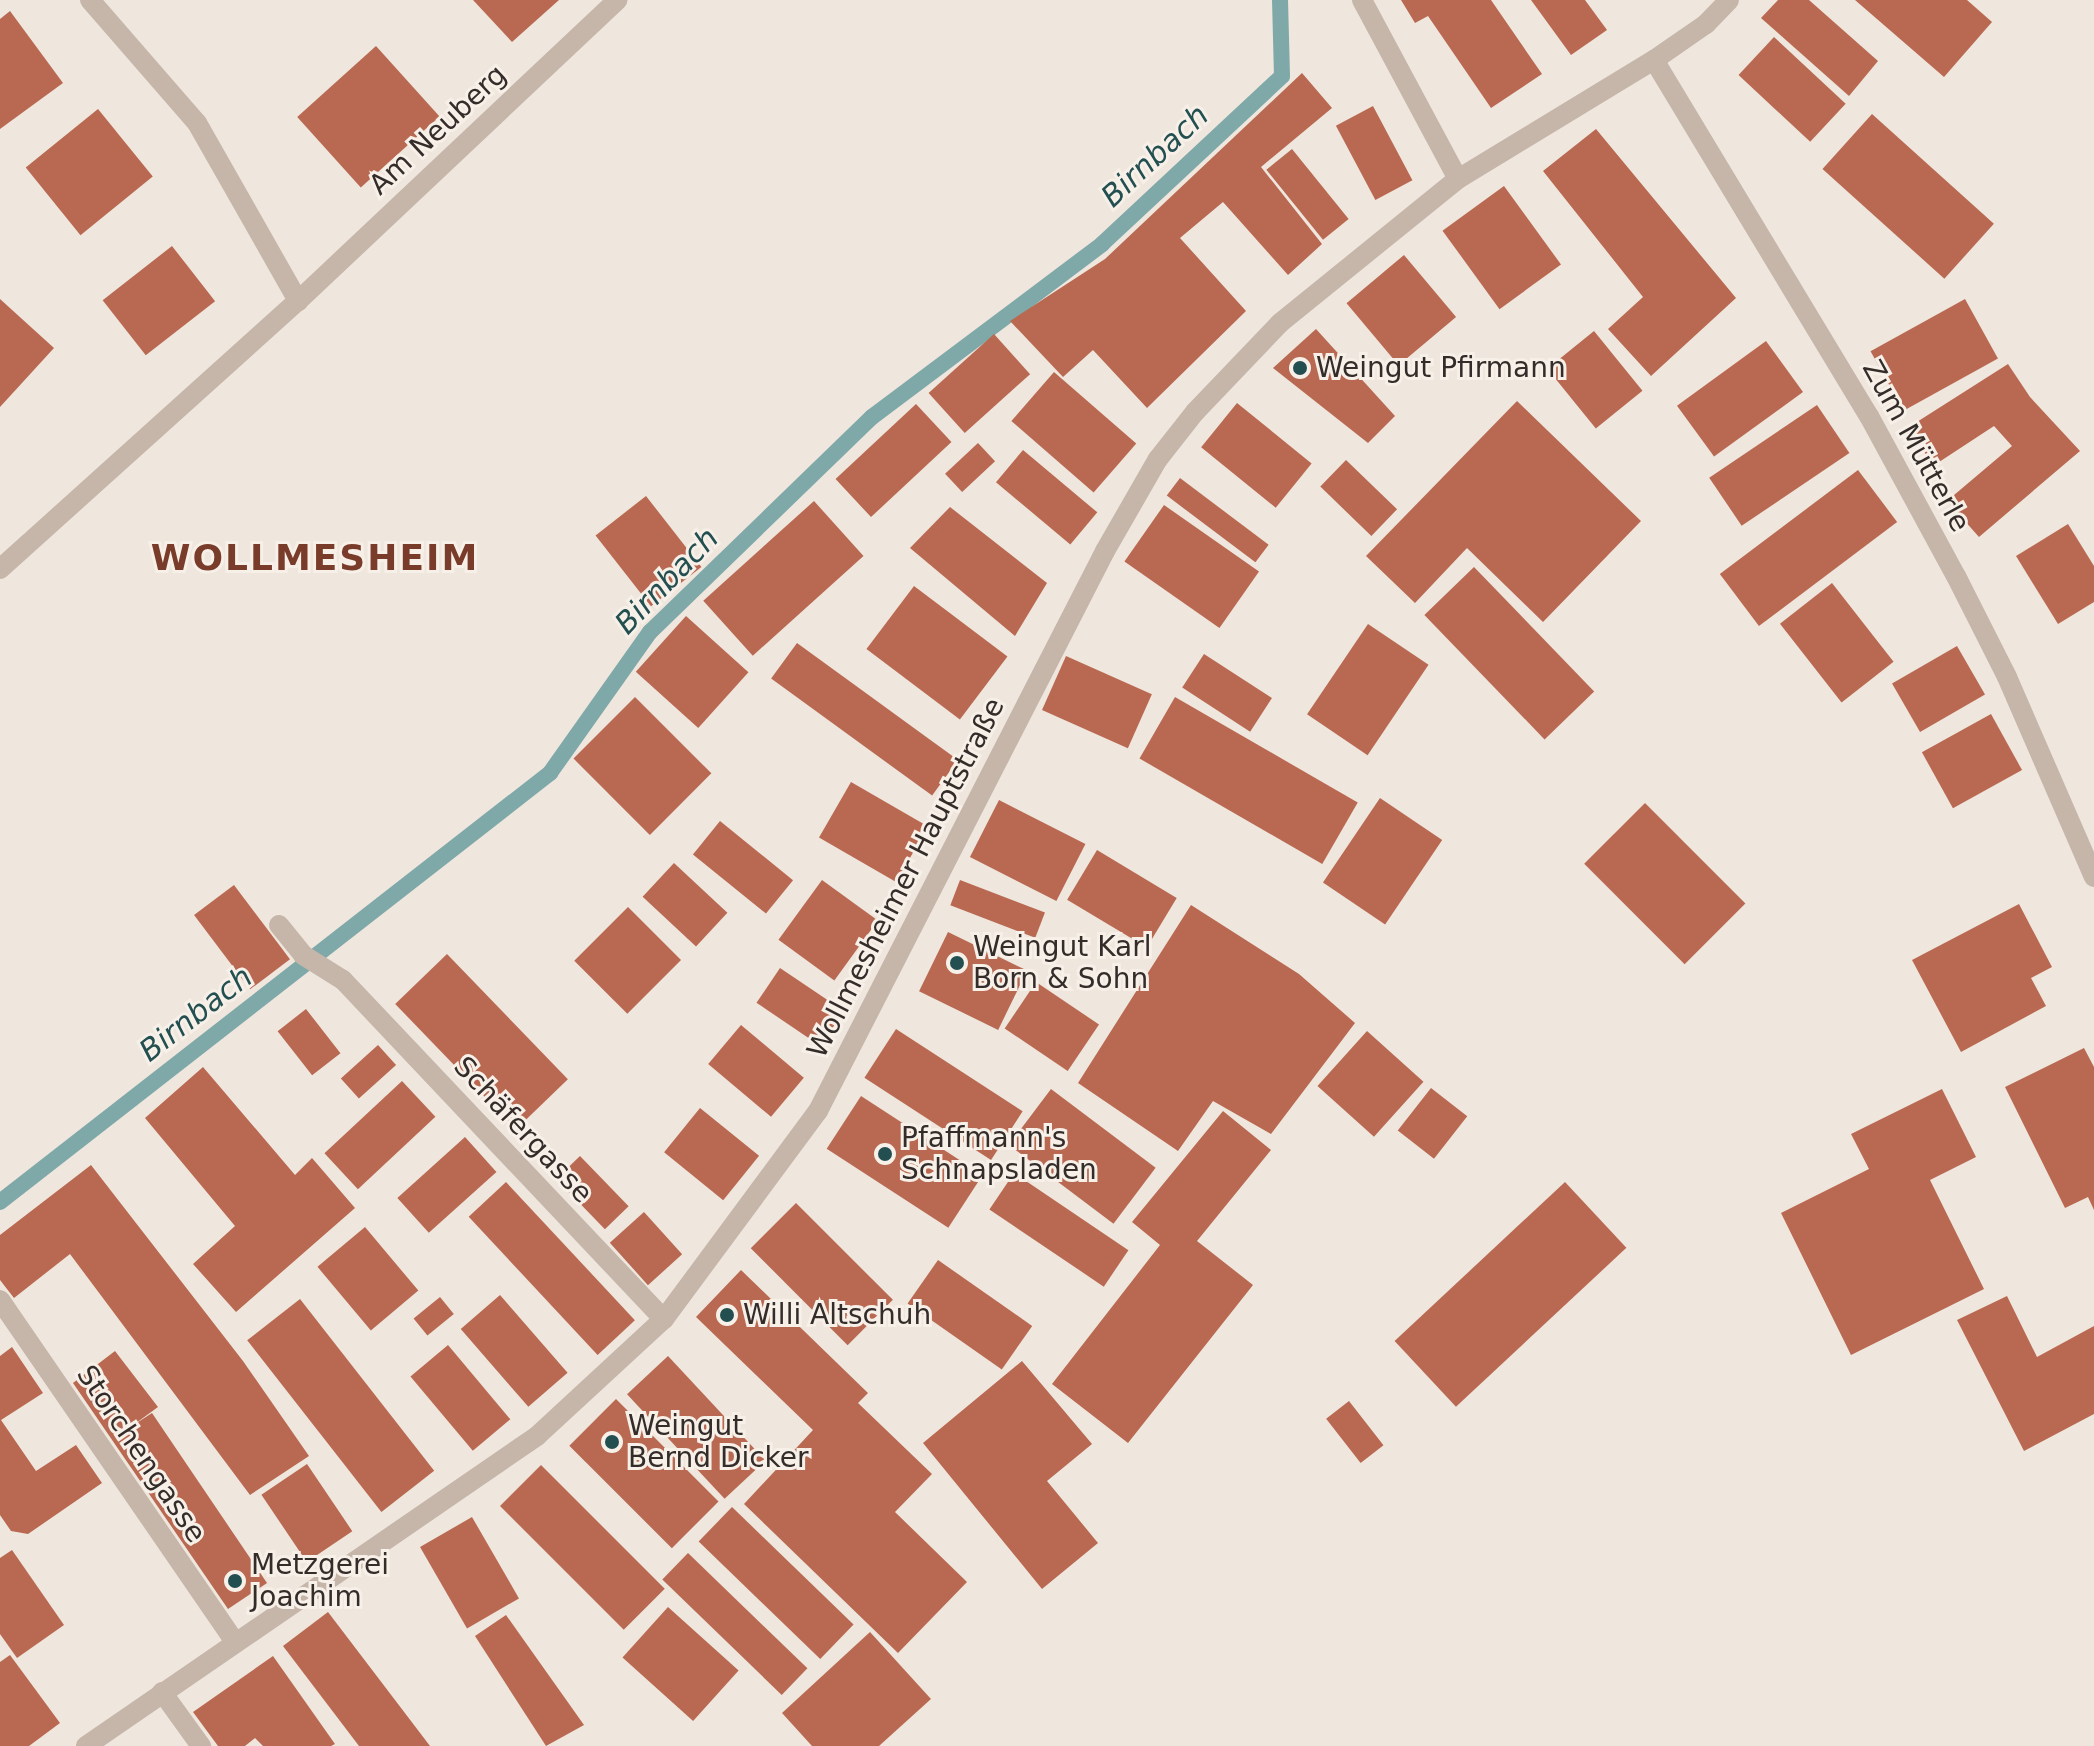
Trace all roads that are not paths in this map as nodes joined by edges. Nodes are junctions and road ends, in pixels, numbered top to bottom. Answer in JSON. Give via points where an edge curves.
{"nodes":[{"id":1,"x":90,"y":0,"type":"edge"},
{"id":2,"x":617,"y":0,"type":"edge"},
{"id":3,"x":1362,"y":0,"type":"edge"},
{"id":4,"x":1729,"y":0,"type":"edge"},
{"id":5,"x":1654,"y":60,"type":"junction"},
{"id":6,"x":1458,"y":179,"type":"junction"},
{"id":7,"x":298,"y":301,"type":"junction"},
{"id":8,"x":0,"y":569,"type":"edge"},
{"id":9,"x":2094,"y":877,"type":"edge"},
{"id":10,"x":279,"y":925,"type":"dead end"},
{"id":11,"x":0,"y":1300,"type":"edge"},
{"id":12,"x":664,"y":1319,"type":"junction"},
{"id":13,"x":234,"y":1640,"type":"junction"},
{"id":14,"x":162,"y":1692,"type":"junction"},
{"id":15,"x":86,"y":1746,"type":"edge"},
{"id":16,"x":201,"y":1746,"type":"edge"}],
"edges":[{"from":1,"to":7,"type":"street","via":[[197,123]]},
{"from":2,"to":7,"type":"street","name":"Am Neuberg"},
{"from":3,"to":6,"type":"street"},
{"from":4,"to":5,"type":"street","name":"Wollmesheimer Hauptstraße","via":[[1706,24]]},
{"from":5,"to":6,"type":"street","name":"Wollmesheimer Hauptstraße"},
{"from":5,"to":9,"type":"street","name":"Zum Mütterle","via":[[1869,416],[1956,576],[2007,677]]},
{"from":6,"to":12,"type":"street","name":"Wollmesheimer Hauptstraße","via":[[1329,280],[1236,363],[1158,459],[1105,551],[818,1111]]},
{"from":7,"to":8,"type":"street","name":"Am Neuberg"},
{"from":10,"to":12,"type":"street","name":"Schäfergasse","via":[[303,955],[343,980]]},
{"from":11,"to":13,"type":"street","name":"Storchengasse"},
{"from":12,"to":13,"type":"street","name":"Wollmesheimer Hauptstraße","via":[[537,1436]]},
{"from":13,"to":14,"type":"street","name":"Wollmesheimer Hauptstraße"},
{"from":14,"to":15,"type":"street","name":"Wollmesheimer Hauptstraße"},
{"from":14,"to":16,"type":"street"}]}
